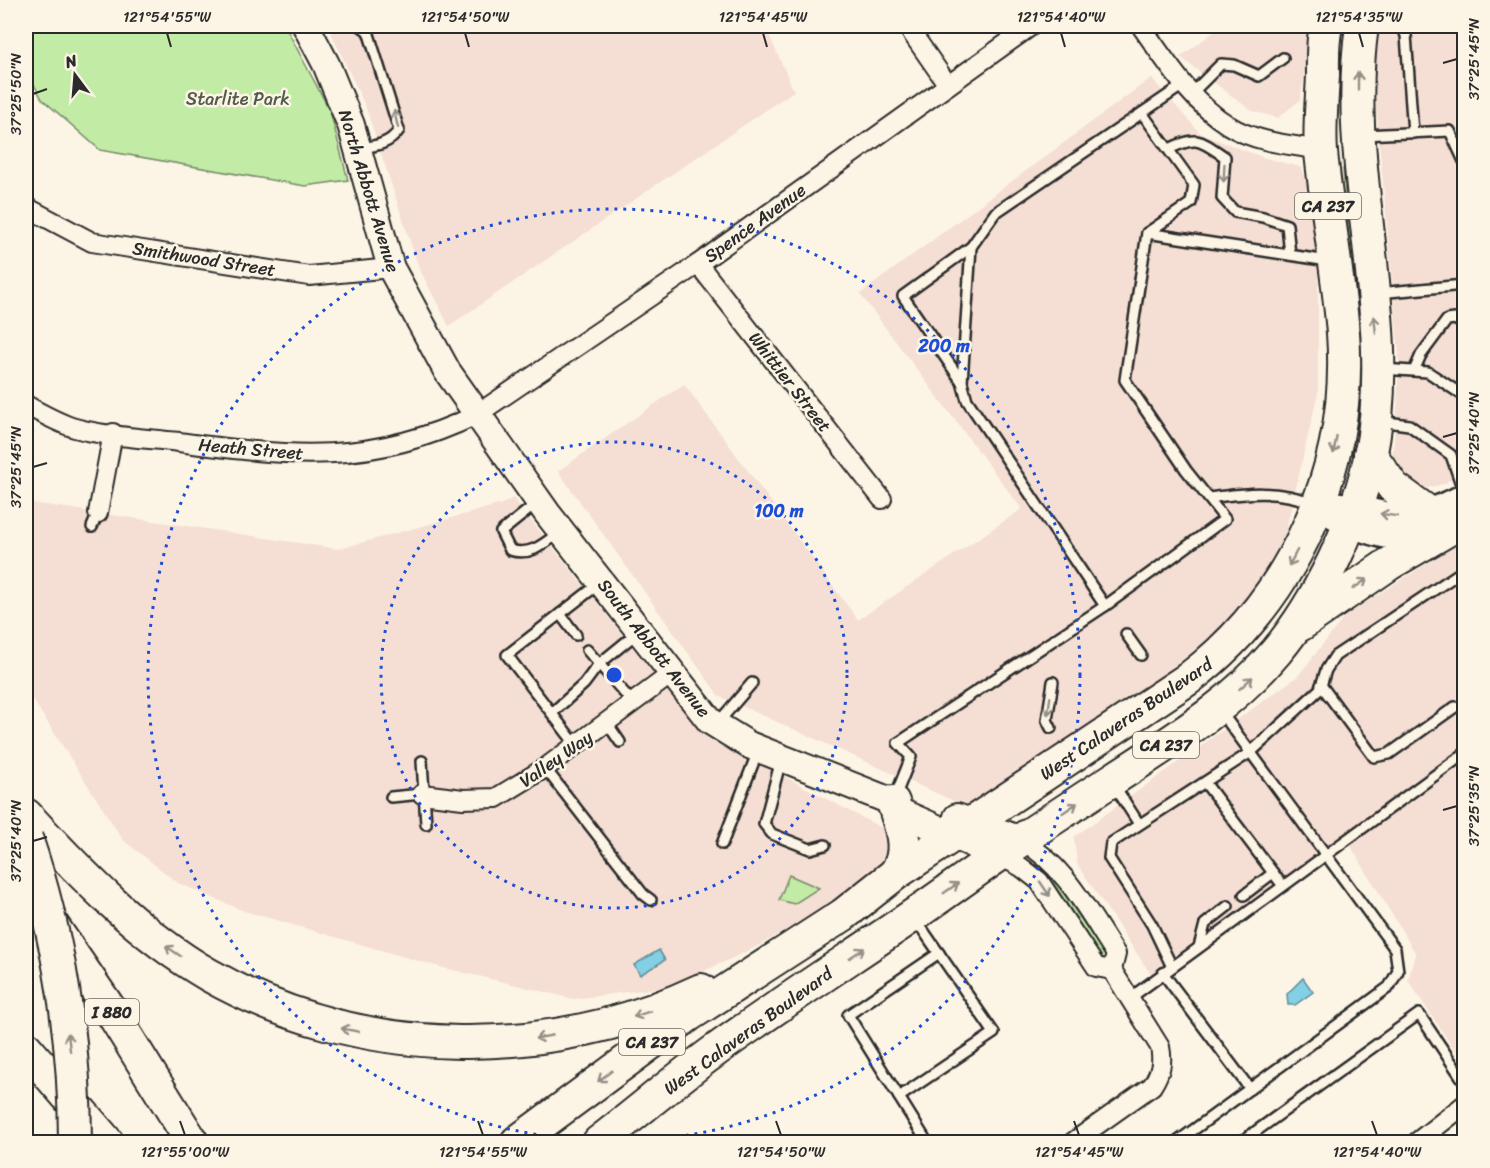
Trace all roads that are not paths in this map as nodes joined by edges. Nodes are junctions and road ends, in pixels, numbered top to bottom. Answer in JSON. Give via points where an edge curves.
{"nodes":[{"id":1,"x":309,"y":26,"type":"edge"},
{"id":2,"x":361,"y":26,"type":"edge"},
{"id":3,"x":907,"y":26,"type":"edge"},
{"id":4,"x":1031,"y":26,"type":"edge"},
{"id":5,"x":1141,"y":26,"type":"edge"},
{"id":6,"x":1326,"y":26,"type":"edge"},
{"id":7,"x":1362,"y":26,"type":"edge"},
{"id":8,"x":1401,"y":26,"type":"edge"},
{"id":9,"x":1283,"y":58,"type":"dead end"},
{"id":10,"x":1323,"y":74,"type":"junction"},
{"id":11,"x":948,"y":86,"type":"junction"},
{"id":12,"x":1188,"y":89,"type":"junction"},
{"id":13,"x":1142,"y":113,"type":"junction"},
{"id":14,"x":1413,"y":133,"type":"junction"},
{"id":15,"x":1359,"y":136,"type":"junction"},
{"id":16,"x":357,"y":148,"type":"junction"},
{"id":17,"x":1169,"y":149,"type":"junction"},
{"id":18,"x":1321,"y":150,"type":"junction"},
{"id":19,"x":1464,"y":161,"type":"edge"},
{"id":20,"x":1361,"y":183,"type":"junction"},
{"id":21,"x":26,"y":207,"type":"edge"},
{"id":22,"x":1147,"y":232,"type":"junction"},
{"id":23,"x":971,"y":246,"type":"junction"},
{"id":24,"x":1290,"y":255,"type":"junction"},
{"id":25,"x":1335,"y":262,"type":"junction"},
{"id":26,"x":698,"y":264,"type":"junction"},
{"id":27,"x":391,"y":268,"type":"junction"},
{"id":28,"x":1464,"y":285,"type":"edge"},
{"id":29,"x":1372,"y":294,"type":"junction"},
{"id":30,"x":1464,"y":326,"type":"edge"},
{"id":31,"x":1380,"y":369,"type":"junction"},
{"id":32,"x":1414,"y":371,"type":"junction"},
{"id":33,"x":962,"y":382,"type":"junction"},
{"id":34,"x":1464,"y":396,"type":"edge"},
{"id":35,"x":26,"y":405,"type":"edge"},
{"id":36,"x":476,"y":416,"type":"junction"},
{"id":37,"x":1375,"y":420,"type":"junction"},
{"id":38,"x":113,"y":434,"type":"junction"},
{"id":39,"x":1370,"y":454,"type":"junction"},
{"id":40,"x":1464,"y":493,"type":"edge"},
{"id":41,"x":1210,"y":498,"type":"junction"},
{"id":42,"x":1464,"y":498,"type":"edge"},
{"id":43,"x":882,"y":499,"type":"dead end"},
{"id":44,"x":539,"y":502,"type":"junction"},
{"id":45,"x":1318,"y":505,"type":"junction"},
{"id":46,"x":1352,"y":516,"type":"junction"},
{"id":47,"x":95,"y":520,"type":"dead end"},
{"id":48,"x":1447,"y":521,"type":"edge"},
{"id":49,"x":561,"y":531,"type":"junction"},
{"id":50,"x":1464,"y":570,"type":"edge"},
{"id":51,"x":602,"y":582,"type":"junction"},
{"id":52,"x":1105,"y":606,"type":"junction"},
{"id":53,"x":560,"y":614,"type":"junction"},
{"id":54,"x":1294,"y":628,"type":"junction"},
{"id":55,"x":641,"y":631,"type":"junction"},
{"id":56,"x":1126,"y":634,"type":"dead end"},
{"id":57,"x":576,"y":635,"type":"dead end"},
{"id":58,"x":587,"y":650,"type":"dead end"},
{"id":59,"x":1141,"y":655,"type":"dead end"},
{"id":60,"x":599,"y":664,"type":"junction"},
{"id":61,"x":674,"y":672,"type":"junction"},
{"id":62,"x":1053,"y":682,"type":"dead end"},
{"id":63,"x":752,"y":683,"type":"dead end"},
{"id":64,"x":1321,"y":685,"type":"junction"},
{"id":65,"x":633,"y":703,"type":"junction"},
{"id":66,"x":1218,"y":707,"type":"junction"},
{"id":67,"x":1455,"y":707,"type":"dead end"},
{"id":68,"x":552,"y":713,"type":"junction"},
{"id":69,"x":607,"y":723,"type":"junction"},
{"id":70,"x":717,"y":724,"type":"junction"},
{"id":71,"x":1052,"y":728,"type":"dead end"},
{"id":72,"x":620,"y":742,"type":"dead end"},
{"id":73,"x":576,"y":745,"type":"junction"},
{"id":74,"x":1251,"y":752,"type":"junction"},
{"id":75,"x":770,"y":753,"type":"junction"},
{"id":76,"x":1464,"y":754,"type":"edge"},
{"id":77,"x":422,"y":761,"type":"dead end"},
{"id":78,"x":545,"y":768,"type":"junction"},
{"id":79,"x":1111,"y":780,"type":"junction"},
{"id":80,"x":1206,"y":784,"type":"junction"},
{"id":81,"x":422,"y":794,"type":"junction"},
{"id":82,"x":391,"y":797,"type":"dead end"},
{"id":83,"x":893,"y":802,"type":"junction"},
{"id":84,"x":26,"y":814,"type":"edge"},
{"id":85,"x":426,"y":824,"type":"dead end"},
{"id":86,"x":1139,"y":824,"type":"junction"},
{"id":87,"x":964,"y":829,"type":"junction"},
{"id":88,"x":26,"y":838,"type":"edge"},
{"id":89,"x":722,"y":844,"type":"dead end"},
{"id":90,"x":825,"y":845,"type":"dead end"},
{"id":91,"x":1010,"y":848,"type":"junction"},
{"id":92,"x":1326,"y":854,"type":"junction"},
{"id":93,"x":1273,"y":873,"type":"junction"},
{"id":94,"x":896,"y":874,"type":"junction"},
{"id":95,"x":26,"y":886,"type":"edge"},
{"id":96,"x":1283,"y":886,"type":"junction"},
{"id":97,"x":1244,"y":895,"type":"dead end"},
{"id":98,"x":651,"y":900,"type":"dead end"},
{"id":99,"x":1228,"y":906,"type":"dead end"},
{"id":100,"x":913,"y":915,"type":"junction"},
{"id":101,"x":1199,"y":947,"type":"junction"},
{"id":102,"x":792,"y":948,"type":"junction"},
{"id":103,"x":939,"y":953,"type":"junction"},
{"id":104,"x":1112,"y":970,"type":"junction"},
{"id":105,"x":1167,"y":970,"type":"junction"},
{"id":106,"x":1130,"y":998,"type":"junction"},
{"id":107,"x":26,"y":1048,"type":"edge"},
{"id":108,"x":155,"y":1080,"type":"junction"},
{"id":109,"x":1464,"y":1081,"type":"edge"},
{"id":110,"x":1250,"y":1089,"type":"junction"},
{"id":111,"x":898,"y":1097,"type":"junction"},
{"id":112,"x":1464,"y":1105,"type":"edge"},
{"id":113,"x":75,"y":1143,"type":"edge"},
{"id":114,"x":107,"y":1143,"type":"edge"},
{"id":115,"x":192,"y":1143,"type":"edge"},
{"id":116,"x":202,"y":1143,"type":"edge"},
{"id":117,"x":517,"y":1143,"type":"edge"},
{"id":118,"x":599,"y":1143,"type":"edge"},
{"id":119,"x":927,"y":1143,"type":"edge"},
{"id":120,"x":1073,"y":1143,"type":"edge"},
{"id":121,"x":1177,"y":1143,"type":"edge"},
{"id":122,"x":1241,"y":1143,"type":"edge"},
{"id":123,"x":1417,"y":1143,"type":"edge"}],
"edges":[{"from":1,"to":16,"type":"street","name":"North Abbott Avenue"},
{"from":16,"to":2,"type":"lane","one_way":true,"via":[[377,146],[393,139],[399,130],[368,31]]},
{"from":3,"to":11,"type":"street"},
{"from":4,"to":11,"type":"street","name":"Spence Avenue"},
{"from":5,"to":12,"type":"street"},
{"from":6,"to":10,"type":"highway","name":"West Calaveras Boulevard","number":"CA 237"},
{"from":15,"to":7,"type":"highway","name":"West Calaveras Boulevard","number":"CA 237","one_way":true},
{"from":8,"to":14,"type":"lane","via":[[1406,35]]},
{"from":9,"to":12,"type":"lane","via":[[1259,76],[1221,64]]},
{"from":10,"to":15,"type":"highway","via":[[1339,115]]},
{"from":10,"to":18,"type":"highway","name":"West Calaveras Boulevard","number":"CA 237"},
{"from":11,"to":26,"type":"street","name":"Spence Avenue"},
{"from":12,"to":13,"type":"lane"},
{"from":12,"to":18,"type":"street","via":[[1228,126],[1275,143]]},
{"from":13,"to":17,"type":"lane"},
{"from":13,"to":23,"type":"lane","via":[[995,213]]},
{"from":14,"to":15,"type":"lane"},
{"from":14,"to":19,"type":"lane","via":[[1450,131]]},
{"from":15,"to":20,"type":"highway","name":"West Calaveras Boulevard","number":"CA 237"},
{"from":16,"to":27,"type":"street","name":"North Abbott Avenue"},
{"from":17,"to":22,"type":"lane","via":[[1194,185],[1191,203]]},
{"from":17,"to":24,"type":"lane","one_way":true,"via":[[1189,139],[1201,141],[1225,157],[1222,198],[1235,212],[1287,225]]},
{"from":18,"to":20,"type":"highway","via":[[1343,158]]},
{"from":18,"to":25,"type":"highway","name":"West Calaveras Boulevard","number":"CA 237"},
{"from":20,"to":29,"type":"highway","name":"West Calaveras Boulevard","number":"CA 237"},
{"from":21,"to":27,"type":"street","name":"Smithwood Street","via":[[93,242],[309,276]]},
{"from":22,"to":24,"type":"lane"},
{"from":22,"to":41,"type":"lane","via":[[1125,380],[1186,470]]},
{"from":23,"to":33,"type":"lane"},
{"from":23,"to":33,"type":"lane","via":[[903,296]]},
{"from":24,"to":25,"type":"lane"},
{"from":25,"to":45,"type":"highway","name":"West Calaveras Boulevard","number":"CA 237","one_way":true,"via":[[1345,387],[1334,450]]},
{"from":26,"to":36,"type":"street","name":"Spence Avenue"},
{"from":26,"to":43,"type":"street","name":"Whittier Street"},
{"from":27,"to":36,"type":"street","name":"North Abbott Avenue"},
{"from":28,"to":29,"type":"lane"},
{"from":31,"to":29,"type":"highway","name":"West Calaveras Boulevard","number":"CA 237","one_way":true},
{"from":30,"to":32,"type":"lane","via":[[1455,319],[1447,320]]},
{"from":31,"to":32,"type":"lane"},
{"from":31,"to":37,"type":"highway","name":"West Calaveras Boulevard","number":"CA 237"},
{"from":32,"to":34,"type":"lane","via":[[1428,372]]},
{"from":33,"to":52,"type":"lane","via":[[967,400]]},
{"from":35,"to":38,"type":"street","name":"Heath Street","via":[[75,428]]},
{"from":36,"to":38,"type":"street","name":"Heath Street","via":[[439,433],[335,456],[262,453]]},
{"from":36,"to":44,"type":"street","name":"South Abbott Avenue"},
{"from":37,"to":39,"type":"highway","name":"West Calaveras Boulevard","number":"CA 237"},
{"from":37,"to":40,"type":"lane","via":[[1409,425],[1451,455]]},
{"from":38,"to":47,"type":"street"},
{"from":39,"to":46,"type":"highway","name":"West Calaveras Boulevard","number":"CA 237"},
{"from":39,"to":48,"type":"highway","via":[[1393,487]]},
{"from":41,"to":45,"type":"lane","via":[[1277,493]]},
{"from":41,"to":52,"type":"lane","via":[[1225,519]]},
{"from":42,"to":48,"type":"main road"},
{"from":44,"to":49,"type":"street","name":"South Abbott Avenue"},
{"from":44,"to":49,"type":"lane","via":[[501,532],[510,550],[537,550]]},
{"from":45,"to":46,"type":"main road"},
{"from":45,"to":87,"type":"highway","name":"West Calaveras Boulevard","number":"CA 237","one_way":true,"via":[[1277,586],[1214,660]]},
{"from":46,"to":48,"type":"main road"},
{"from":46,"to":54,"type":"highway","name":"West Calaveras Boulevard","number":"CA 237"},
{"from":54,"to":48,"type":"highway","one_way":true},
{"from":49,"to":51,"type":"street","name":"South Abbott Avenue"},
{"from":50,"to":64,"type":"lane","via":[[1335,656]]},
{"from":51,"to":53,"type":"lane"},
{"from":51,"to":55,"type":"street","name":"South Abbott Avenue"},
{"from":52,"to":83,"type":"lane","via":[[898,743],[911,757]]},
{"from":53,"to":57,"type":"lane"},
{"from":53,"to":68,"type":"lane","via":[[507,655]]},
{"from":66,"to":54,"type":"highway","name":"West Calaveras Boulevard","number":"CA 237","one_way":true,"via":[[1259,670]]},
{"from":55,"to":60,"type":"lane"},
{"from":55,"to":61,"type":"street","name":"South Abbott Avenue"},
{"from":56,"to":59,"type":"lane"},
{"from":58,"to":60,"type":"lane"},
{"from":60,"to":65,"type":"lane"},
{"from":60,"to":68,"type":"lane","via":[[584,684]]},
{"from":61,"to":65,"type":"street","name":"Valley Way"},
{"from":61,"to":70,"type":"street","name":"South Abbott Avenue","via":[[710,721]]},
{"from":62,"to":71,"type":"lane","one_way":true,"via":[[1047,720]]},
{"from":63,"to":70,"type":"lane"},
{"from":64,"to":67,"type":"lane","via":[[1374,757],[1389,754]]},
{"from":64,"to":74,"type":"lane"},
{"from":65,"to":69,"type":"street","name":"Valley Way"},
{"from":66,"to":74,"type":"lane"},
{"from":66,"to":79,"type":"highway","name":"West Calaveras Boulevard","number":"CA 237"},
{"from":68,"to":73,"type":"lane"},
{"from":69,"to":72,"type":"lane"},
{"from":69,"to":73,"type":"street","name":"Valley Way"},
{"from":70,"to":75,"type":"street","name":"South Abbott Avenue"},
{"from":73,"to":78,"type":"street","name":"Valley Way"},
{"from":74,"to":80,"type":"lane"},
{"from":74,"to":92,"type":"lane"},
{"from":75,"to":83,"type":"street","name":"South Abbott Avenue"},
{"from":75,"to":89,"type":"lane"},
{"from":75,"to":90,"type":"lane","via":[[764,824],[772,834],[810,849]]},
{"from":76,"to":92,"type":"lane"},
{"from":77,"to":81,"type":"lane"},
{"from":78,"to":81,"type":"street","name":"Valley Way","via":[[496,798]]},
{"from":78,"to":98,"type":"lane"},
{"from":79,"to":86,"type":"lane"},
{"from":91,"to":79,"type":"highway","name":"West Calaveras Boulevard","number":"CA 237","one_way":true},
{"from":80,"to":86,"type":"lane"},
{"from":80,"to":93,"type":"lane"},
{"from":81,"to":82,"type":"lane"},
{"from":81,"to":85,"type":"lane"},
{"from":83,"to":87,"type":"street","name":"South Abbott Avenue","via":[[900,812]]},
{"from":83,"to":94,"type":"highway","via":[[904,840],[902,865]]},
{"from":102,"to":84,"type":"highway","one_way":true,"via":[[672,1004],[613,1023],[534,1039],[457,1043],[389,1037],[327,1025],[263,1002],[208,974],[157,940],[109,899]]},
{"from":86,"to":105,"type":"lane","via":[[1111,843],[1109,858],[1152,925]]},
{"from":87,"to":91,"type":"street","name":"South Abbott Avenue"},
{"from":87,"to":94,"type":"highway","name":"West Calaveras Boulevard","number":"CA 237"},
{"from":113,"to":88,"type":"highway","one_way":true,"bridge":true,"via":[[75,1091],[65,1010],[53,938]]},
{"from":100,"to":91,"type":"highway","name":"West Calaveras Boulevard","number":"CA 237","one_way":true},
{"from":91,"to":104,"type":"street","name":"South Abbott Avenue","one_way":true,"via":[[1021,867],[1040,881],[1096,967]]},
{"from":91,"to":104,"type":"street","name":"South Abbott Avenue","via":[[1043,853],[1067,880],[1116,954]]},
{"from":92,"to":96,"type":"lane"},
{"from":92,"to":110,"type":"lane","via":[[1395,950],[1398,971],[1389,987]]},
{"from":93,"to":96,"type":"lane"},
{"from":93,"to":97,"type":"lane"},
{"from":94,"to":102,"type":"highway","name":"West Calaveras Boulevard","number":"CA 237"},
{"from":95,"to":108,"type":"highway","number":"I 880"},
{"from":96,"to":101,"type":"lane"},
{"from":99,"to":101,"type":"lane","via":[[1205,924]]},
{"from":100,"to":103,"type":"lane"},
{"from":118,"to":100,"type":"highway","name":"West Calaveras Boulevard","number":"CA 237","one_way":true,"via":[[713,1052]]},
{"from":101,"to":105,"type":"lane"},
{"from":102,"to":117,"type":"highway","name":"West Calaveras Boulevard","number":"CA 237","one_way":true,"via":[[670,1029]]},
{"from":103,"to":111,"type":"lane","via":[[848,1015]]},
{"from":103,"to":111,"type":"lane","via":[[994,1033]]},
{"from":104,"to":106,"type":"street","name":"South Abbott Avenue"},
{"from":105,"to":106,"type":"lane"},
{"from":105,"to":110,"type":"lane"},
{"from":106,"to":120,"type":"street","name":"South Abbott Avenue","via":[[1160,1047],[1160,1074],[1145,1093]]},
{"from":107,"to":114,"type":"highway"},
{"from":108,"to":115,"type":"highway","number":"I 880"},
{"from":108,"to":116,"type":"highway"},
{"from":109,"to":122,"type":"lane","via":[[1419,1014]]},
{"from":110,"to":121,"type":"lane"},
{"from":111,"to":119,"type":"lane"},
{"from":112,"to":123,"type":"street"}]}
